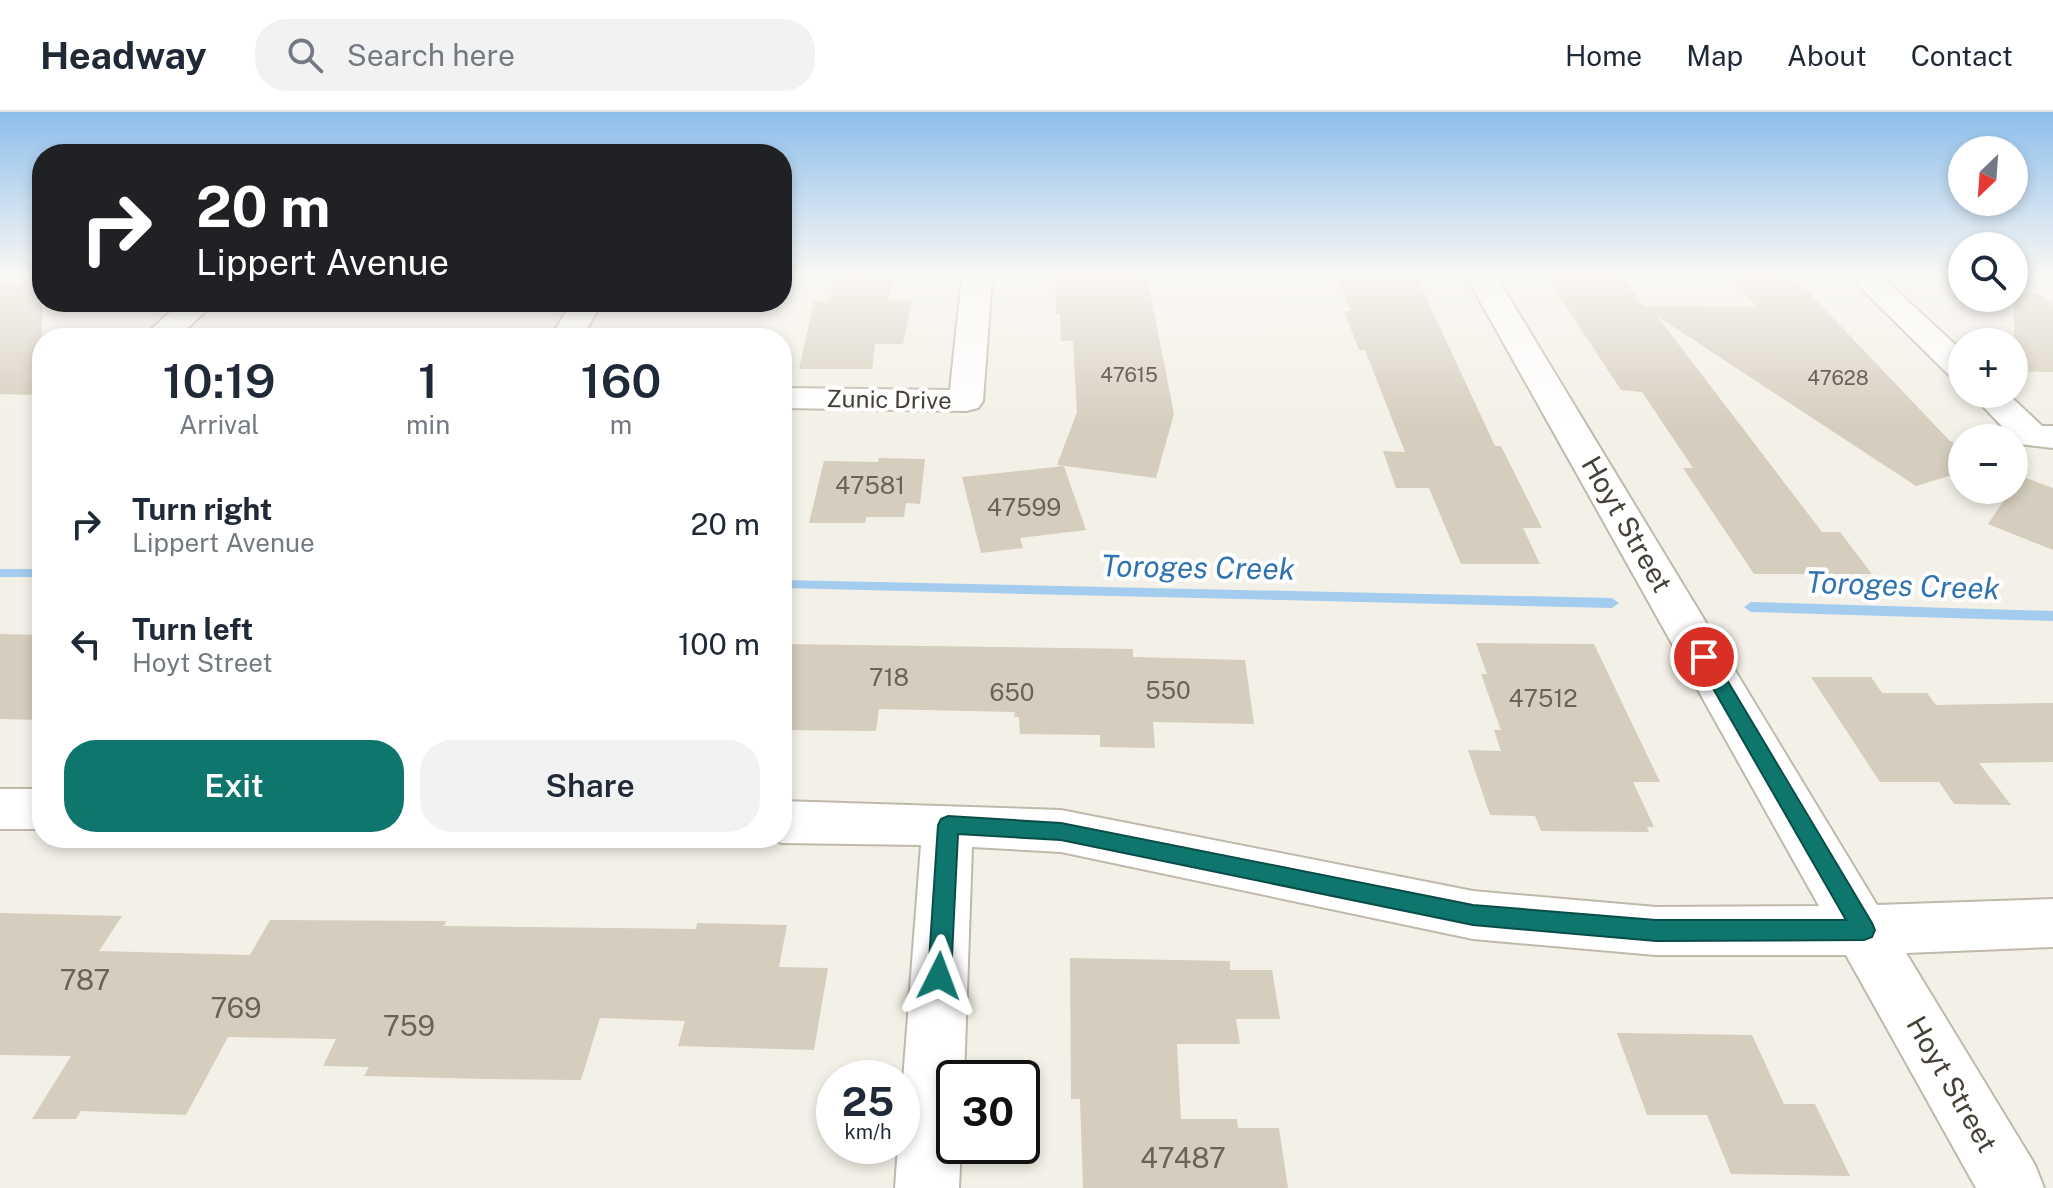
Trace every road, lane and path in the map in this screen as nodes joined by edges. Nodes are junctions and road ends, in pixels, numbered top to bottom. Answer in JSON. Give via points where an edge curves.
{"nodes":[{"id":1,"x":973,"y":326,"type":"edge"},
{"id":2,"x":1510,"y":326,"type":"edge"},
{"id":3,"x":1917,"y":326,"type":"edge"},
{"id":4,"x":1948,"y":356,"type":"edge"},
{"id":5,"x":792,"y":398,"type":"edge"},
{"id":6,"x":2006,"y":408,"type":"edge"},
{"id":7,"x":2042,"y":437,"type":"edge"},
{"id":8,"x":0,"y":809,"type":"edge"},
{"id":9,"x":32,"y":809,"type":"edge"},
{"id":10,"x":792,"y":822,"type":"edge"},
{"id":11,"x":948,"y":825,"type":"junction"},
{"id":12,"x":2053,"y":923,"type":"edge"},
{"id":13,"x":1864,"y":930,"type":"junction"},
{"id":14,"x":927,"y":1188,"type":"edge"},
{"id":15,"x":2012,"y":1188,"type":"edge"}],
"edges":[{"from":1,"to":5,"type":"street","name":"Zunic Drive","via":[[966,401]]},
{"from":2,"to":13,"type":"street","name":"Hoyt Street"},
{"from":3,"to":4,"type":"street"},
{"from":6,"to":7,"type":"street"},
{"from":8,"to":9,"type":"street"},
{"from":10,"to":11,"type":"street"},
{"from":11,"to":13,"type":"street","via":[[1061,831],[1473,915],[1656,931]]},
{"from":11,"to":14,"type":"street"},
{"from":12,"to":13,"type":"street"},
{"from":13,"to":15,"type":"street","name":"Hoyt Street"}]}
